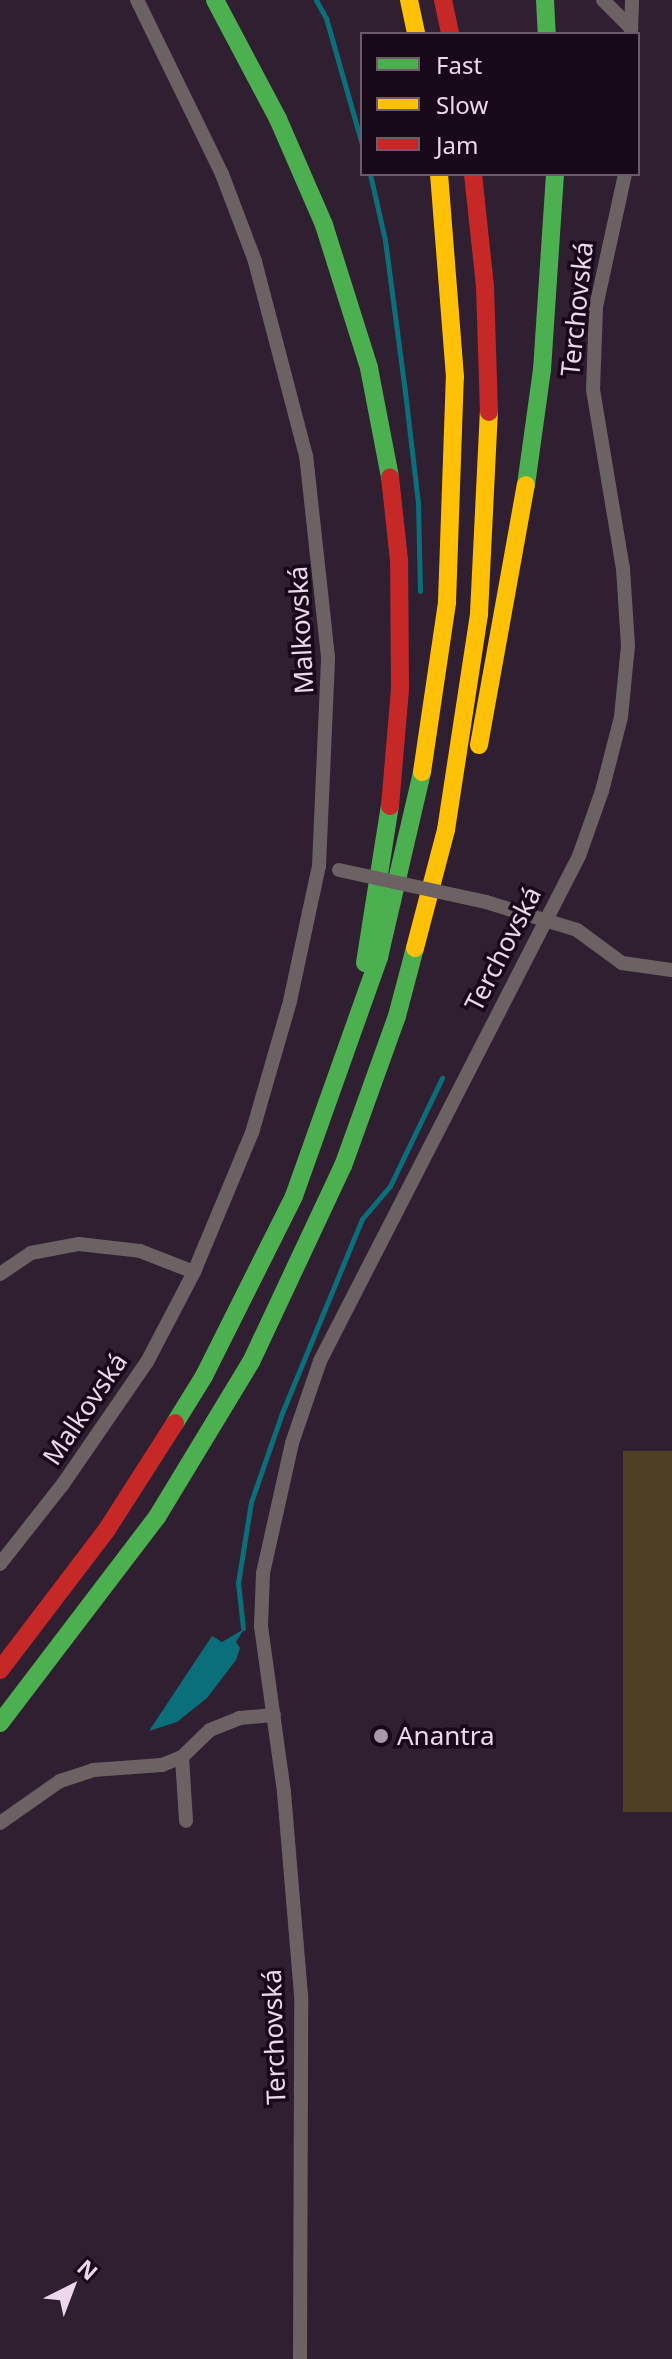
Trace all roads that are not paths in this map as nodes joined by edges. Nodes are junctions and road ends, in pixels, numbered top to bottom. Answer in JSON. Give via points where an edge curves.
{"nodes":[{"id":1,"x":137,"y":0,"type":"edge"},
{"id":2,"x":215,"y":0,"type":"edge"},
{"id":3,"x":409,"y":0,"type":"edge"},
{"id":4,"x":443,"y":0,"type":"edge"},
{"id":5,"x":543,"y":0,"type":"edge"},
{"id":6,"x":603,"y":0,"type":"edge"},
{"id":7,"x":632,"y":0,"type":"edge"},
{"id":8,"x":546,"y":28,"type":"edge"},
{"id":9,"x":631,"y":31,"type":"edge"},
{"id":10,"x":416,"y":32,"type":"edge"},
{"id":11,"x":450,"y":32,"type":"edge"},
{"id":12,"x":439,"y":176,"type":"edge"},
{"id":13,"x":473,"y":176,"type":"edge"},
{"id":14,"x":555,"y":176,"type":"edge"},
{"id":15,"x":625,"y":176,"type":"edge"},
{"id":16,"x":446,"y":830,"type":"junction"},
{"id":17,"x":319,"y":866,"type":"junction"},
{"id":18,"x":546,"y":919,"type":"junction"},
{"id":19,"x":672,"y":970,"type":"edge"},
{"id":20,"x":359,"y":1022,"type":"junction"},
{"id":21,"x":194,"y":1272,"type":"junction"},
{"id":22,"x":0,"y":1274,"type":"edge"},
{"id":23,"x":1,"y":1562,"type":"edge"},
{"id":24,"x":0,"y":1670,"type":"edge"},
{"id":25,"x":274,"y":1715,"type":"junction"},
{"id":26,"x":0,"y":1723,"type":"edge"},
{"id":27,"x":182,"y":1757,"type":"junction"},
{"id":28,"x":186,"y":1821,"type":"dead end"},
{"id":29,"x":0,"y":1823,"type":"edge"},
{"id":30,"x":300,"y":2359,"type":"edge"}],
"edges":[{"from":1,"to":17,"type":"street","name":"Malkovská","via":[[222,174],[267,298],[304,443],[318,531],[328,657]]},
{"from":2,"to":20,"type":"highway","via":[[278,119],[329,237],[369,368],[391,484],[399,560],[400,690],[390,804],[368,927]]},
{"from":3,"to":10,"type":"highway"},
{"from":4,"to":11,"type":"highway"},
{"from":5,"to":8,"type":"highway"},
{"from":6,"to":9,"type":"street"},
{"from":7,"to":9,"type":"street"},
{"from":12,"to":20,"type":"highway","via":[[455,377],[447,602],[418,798]]},
{"from":13,"to":16,"type":"highway","via":[[486,301],[486,524],[467,717]]},
{"from":14,"to":16,"type":"highway","via":[[542,370],[519,538],[480,744]]},
{"from":15,"to":18,"type":"street","name":"Terchovská","via":[[596,307],[593,390],[623,569],[628,646],[621,717],[579,856]]},
{"from":16,"to":26,"type":"highway","via":[[416,950],[369,1099],[289,1287],[251,1362],[157,1517]]},
{"from":17,"to":18,"type":"street","name":"Terchovská","bridge":true},
{"from":17,"to":21,"type":"street","name":"Malkovská","via":[[290,1001],[252,1133]]},
{"from":18,"to":19,"type":"street","name":"Terchovská","via":[[577,930],[622,963]]},
{"from":18,"to":25,"type":"street","name":"Terchovská","via":[[315,1375],[292,1443],[263,1573],[261,1626]]},
{"from":20,"to":24,"type":"highway","via":[[294,1196],[204,1376],[106,1531]]},
{"from":21,"to":22,"type":"street","via":[[140,1251],[79,1244],[31,1253]]},
{"from":21,"to":23,"type":"street","name":"Malkovská","via":[[147,1362],[63,1484]]},
{"from":25,"to":27,"type":"street","via":[[239,1718],[210,1730]]},
{"from":25,"to":30,"type":"street","name":"Terchovská","via":[[301,1995]]},
{"from":27,"to":28,"type":"street"},
{"from":27,"to":29,"type":"street","via":[[141,1769],[93,1770],[60,1781]]}]}
